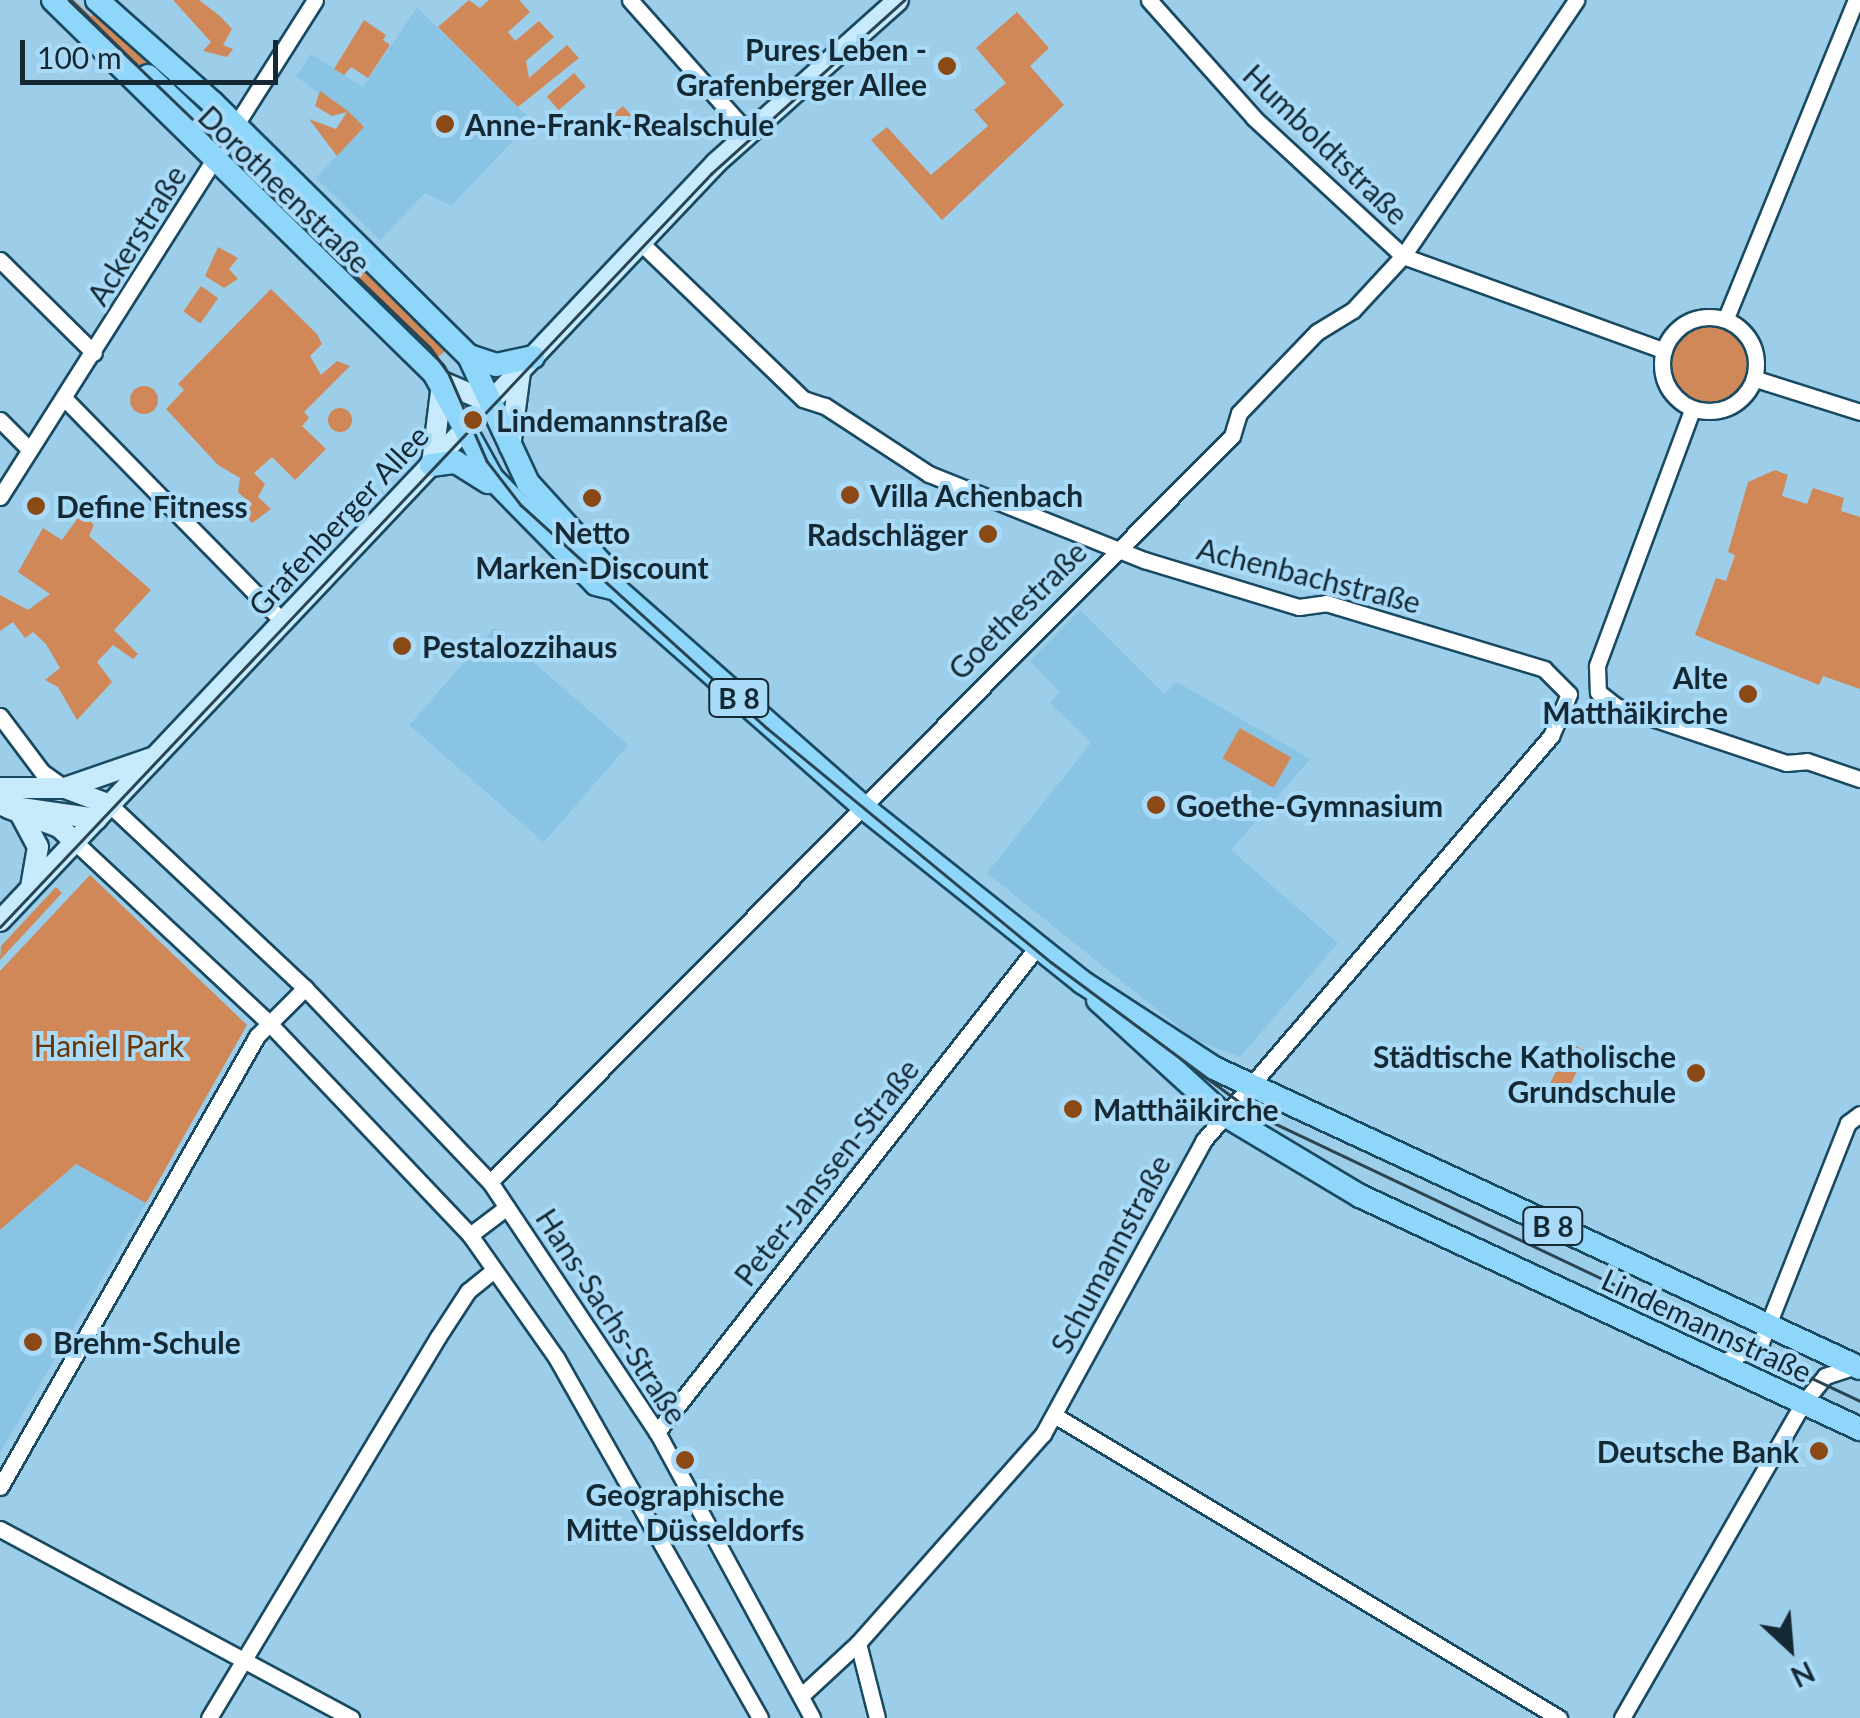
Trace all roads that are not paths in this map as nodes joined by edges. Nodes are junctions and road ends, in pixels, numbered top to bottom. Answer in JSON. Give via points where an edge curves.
{"nodes":[{"id":1,"x":53,"y":0,"type":"edge"},
{"id":2,"x":97,"y":0,"type":"edge"},
{"id":3,"x":315,"y":0,"type":"edge"},
{"id":4,"x":630,"y":0,"type":"edge"},
{"id":5,"x":898,"y":0,"type":"edge"},
{"id":6,"x":1149,"y":0,"type":"edge"},
{"id":7,"x":1576,"y":0,"type":"edge"},
{"id":8,"x":1856,"y":0,"type":"edge"},
{"id":9,"x":106,"y":52,"type":"junction"},
{"id":10,"x":232,"y":123,"type":"junction"},
{"id":11,"x":748,"y":133,"type":"junction"},
{"id":12,"x":212,"y":162,"type":"junction"},
{"id":13,"x":640,"y":243,"type":"junction"},
{"id":14,"x":1404,"y":256,"type":"junction"},
{"id":15,"x":0,"y":260,"type":"edge"},
{"id":16,"x":1726,"y":318,"type":"junction"},
{"id":17,"x":1662,"y":350,"type":"junction"},
{"id":18,"x":94,"y":353,"type":"junction"},
{"id":19,"x":469,"y":356,"type":"junction"},
{"id":20,"x":526,"y":363,"type":"junction"},
{"id":21,"x":1756,"y":378,"type":"junction"},
{"id":22,"x":442,"y":382,"type":"junction"},
{"id":23,"x":64,"y":398,"type":"junction"},
{"id":24,"x":490,"y":402,"type":"junction"},
{"id":25,"x":1692,"y":410,"type":"junction"},
{"id":26,"x":1860,"y":412,"type":"edge"},
{"id":27,"x":0,"y":420,"type":"edge"},
{"id":28,"x":465,"y":429,"type":"junction"},
{"id":29,"x":510,"y":448,"type":"junction"},
{"id":30,"x":30,"y":450,"type":"junction"},
{"id":31,"x":431,"y":464,"type":"junction"},
{"id":32,"x":503,"y":492,"type":"junction"},
{"id":33,"x":0,"y":497,"type":"edge"},
{"id":34,"x":1119,"y":547,"type":"junction"},
{"id":35,"x":616,"y":589,"type":"junction"},
{"id":36,"x":283,"y":622,"type":"junction"},
{"id":37,"x":1569,"y":694,"type":"joint"},
{"id":38,"x":0,"y":716,"type":"edge"},
{"id":39,"x":155,"y":757,"type":"junction"},
{"id":40,"x":1860,"y":779,"type":"edge"},
{"id":41,"x":65,"y":788,"type":"junction"},
{"id":42,"x":1,"y":799,"type":"edge"},
{"id":43,"x":863,"y":806,"type":"junction"},
{"id":44,"x":103,"y":812,"type":"junction"},
{"id":45,"x":21,"y":815,"type":"junction"},
{"id":46,"x":75,"y":842,"type":"junction"},
{"id":47,"x":30,"y":888,"type":"junction"},
{"id":48,"x":0,"y":921,"type":"edge"},
{"id":49,"x":1038,"y":946,"type":"junction"},
{"id":50,"x":1082,"y":982,"type":"junction"},
{"id":51,"x":306,"y":988,"type":"junction"},
{"id":52,"x":268,"y":1024,"type":"junction"},
{"id":53,"x":1247,"y":1084,"type":"junction"},
{"id":54,"x":1223,"y":1114,"type":"junction"},
{"id":55,"x":1856,"y":1123,"type":"edge"},
{"id":56,"x":490,"y":1182,"type":"junction"},
{"id":57,"x":507,"y":1207,"type":"junction"},
{"id":58,"x":470,"y":1235,"type":"junction"},
{"id":59,"x":494,"y":1270,"type":"junction"},
{"id":60,"x":1770,"y":1328,"type":"junction"},
{"id":61,"x":1717,"y":1365,"type":"junction"},
{"id":62,"x":1858,"y":1367,"type":"edge"},
{"id":63,"x":1804,"y":1402,"type":"junction"},
{"id":64,"x":1054,"y":1415,"type":"junction"},
{"id":65,"x":1860,"y":1429,"type":"edge"},
{"id":66,"x":657,"y":1432,"type":"junction"},
{"id":67,"x":0,"y":1488,"type":"edge"},
{"id":68,"x":0,"y":1529,"type":"edge"},
{"id":69,"x":858,"y":1643,"type":"junction"},
{"id":70,"x":246,"y":1661,"type":"junction"},
{"id":71,"x":803,"y":1694,"type":"junction"},
{"id":72,"x":209,"y":1718,"type":"edge"},
{"id":73,"x":351,"y":1718,"type":"edge"},
{"id":74,"x":760,"y":1718,"type":"edge"},
{"id":75,"x":812,"y":1718,"type":"edge"},
{"id":76,"x":877,"y":1718,"type":"edge"},
{"id":77,"x":1559,"y":1718,"type":"edge"},
{"id":78,"x":1622,"y":1718,"type":"edge"}],
"edges":[{"from":1,"to":9,"type":"main road","name":"Dorotheenstraße","number":"B 8"},
{"from":2,"to":10,"type":"main road","name":"Dorotheenstraße","number":"B 8"},
{"from":3,"to":10,"type":"street","name":"Ackerstraße"},
{"from":4,"to":11,"type":"street"},
{"from":5,"to":11,"type":"main road","name":"Grafenberger Allee"},
{"from":6,"to":14,"type":"street","name":"Humboldtstraße","via":[[1254,118]]},
{"from":7,"to":14,"type":"street","name":"Goethestraße"},
{"from":8,"to":16,"type":"street"},
{"from":9,"to":10,"type":"main road","via":[[129,58],[202,128]]},
{"from":9,"to":12,"type":"main road","name":"Dorotheenstraße","number":"B 8"},
{"from":10,"to":12,"type":"street","name":"Ackerstraße"},
{"from":10,"to":19,"type":"main road","name":"Dorotheenstraße","number":"B 8"},
{"from":11,"to":13,"type":"main road","name":"Grafenberger Allee"},
{"from":12,"to":18,"type":"street","name":"Ackerstraße"},
{"from":12,"to":22,"type":"main road","name":"Dorotheenstraße","number":"B 8","via":[[305,243]]},
{"from":13,"to":20,"type":"main road","name":"Grafenberger Allee"},
{"from":13,"to":34,"type":"street","name":"Achenbachstraße","via":[[803,398],[929,474]]},
{"from":14,"to":17,"type":"street","name":"Humboldtstraße"},
{"from":14,"to":34,"type":"street","name":"Goethestraße","via":[[1353,310],[1317,332],[1239,412],[1232,436]]},
{"from":15,"to":18,"type":"street"},
{"from":16,"to":17,"type":"street","via":[[1690,324]]},
{"from":16,"to":21,"type":"street","via":[[1749,343]]},
{"from":17,"to":25,"type":"street","via":[[1667,384]]},
{"from":18,"to":23,"type":"street","name":"Ackerstraße"},
{"from":19,"to":20,"type":"main road","via":[[496,365]]},
{"from":19,"to":24,"type":"main road","name":"Dorotheenstraße","number":"B 8"},
{"from":20,"to":24,"type":"main road","name":"Grafenberger Allee"},
{"from":20,"to":29,"type":"main road"},
{"from":21,"to":25,"type":"street","via":[[1728,404]]},
{"from":21,"to":26,"type":"street"},
{"from":22,"to":24,"type":"main road","number":"B 8"},
{"from":22,"to":28,"type":"main road","name":"Dorotheenstraße","number":"B 8"},
{"from":22,"to":31,"type":"main road"},
{"from":23,"to":30,"type":"street","name":"Ackerstraße"},
{"from":23,"to":36,"type":"street"},
{"from":24,"to":28,"type":"main road","name":"Grafenberger Allee"},
{"from":24,"to":29,"type":"main road","name":"Lindemannstraße","number":"B 8"},
{"from":25,"to":40,"type":"street","via":[[1597,666],[1596,686],[1616,706],[1786,764],[1807,761]]},
{"from":27,"to":30,"type":"street"},
{"from":28,"to":29,"type":"main road","via":[[484,430]]},
{"from":28,"to":31,"type":"main road","name":"Grafenberger Allee"},
{"from":28,"to":32,"type":"main road","name":"Lindemannstraße","number":"B 8"},
{"from":29,"to":35,"type":"main road","name":"Lindemannstraße","number":"B 8","via":[[536,496],[608,571]]},
{"from":30,"to":33,"type":"street","name":"Ackerstraße"},
{"from":31,"to":32,"type":"main road","via":[[467,466]]},
{"from":31,"to":36,"type":"main road","name":"Grafenberger Allee"},
{"from":32,"to":35,"type":"main road","name":"Lindemannstraße","number":"B 8","via":[[596,584]]},
{"from":34,"to":37,"type":"street","name":"Achenbachstraße","via":[[1299,607],[1326,603],[1544,669]]},
{"from":34,"to":43,"type":"street","name":"Goethestraße"},
{"from":35,"to":43,"type":"main road","name":"Lindemannstraße","number":"B 8"},
{"from":36,"to":39,"type":"main road","name":"Grafenberger Allee"},
{"from":37,"to":53,"type":"street","name":"Schumannstraße","via":[[1567,712],[1550,736]]},
{"from":38,"to":41,"type":"street","via":[[42,772]]},
{"from":39,"to":41,"type":"main road"},
{"from":39,"to":44,"type":"main road","name":"Grafenberger Allee"},
{"from":41,"to":42,"type":"main road"},
{"from":41,"to":44,"type":"main road"},
{"from":42,"to":44,"type":"main road"},
{"from":42,"to":45,"type":"main road"},
{"from":43,"to":49,"type":"main road","name":"Lindemannstraße","number":"B 8"},
{"from":43,"to":56,"type":"street","name":"Goethestraße"},
{"from":44,"to":46,"type":"main road","name":"Grafenberger Allee"},
{"from":44,"to":51,"type":"street","name":"Hans-Sachs-Straße"},
{"from":45,"to":46,"type":"main road","via":[[59,827]]},
{"from":45,"to":47,"type":"main road","via":[[38,846]]},
{"from":46,"to":47,"type":"main road","name":"Grafenberger Allee"},
{"from":46,"to":52,"type":"street"},
{"from":47,"to":48,"type":"main road","name":"Grafenberger Allee"},
{"from":49,"to":50,"type":"main road","name":"Lindemannstraße","number":"B 8"},
{"from":49,"to":66,"type":"street","name":"Peter-Janssen-Straße"},
{"from":50,"to":53,"type":"main road","name":"Lindemannstraße","number":"B 8"},
{"from":50,"to":54,"type":"main road","name":"Lindemannstraße","number":"B 8","via":[[1126,1032]]},
{"from":51,"to":52,"type":"street"},
{"from":51,"to":56,"type":"street","name":"Hans-Sachs-Straße"},
{"from":52,"to":58,"type":"street"},
{"from":52,"to":67,"type":"street"},
{"from":53,"to":54,"type":"street","name":"Schumannstraße"},
{"from":53,"to":60,"type":"main road","name":"Lindemannstraße","number":"B 8"},
{"from":54,"to":61,"type":"main road","name":"Lindemannstraße","number":"B 8","via":[[1360,1196]]},
{"from":54,"to":64,"type":"street","name":"Schumannstraße"},
{"from":55,"to":60,"type":"street"},
{"from":56,"to":57,"type":"street","name":"Hans-Sachs-Straße"},
{"from":57,"to":58,"type":"street"},
{"from":57,"to":66,"type":"street","name":"Hans-Sachs-Straße"},
{"from":58,"to":59,"type":"street"},
{"from":59,"to":70,"type":"street","via":[[468,1291],[438,1338]]},
{"from":59,"to":74,"type":"street","via":[[620,1464]]},
{"from":60,"to":61,"type":"street","via":[[1754,1350]]},
{"from":60,"to":62,"type":"main road","name":"Lindemannstraße","number":"B 8"},
{"from":61,"to":63,"type":"main road","name":"Lindemannstraße","number":"B 8"},
{"from":62,"to":63,"type":"street","via":[[1825,1376]]},
{"from":63,"to":65,"type":"main road","name":"Lindemannstraße","number":"B 8"},
{"from":63,"to":78,"type":"street"},
{"from":64,"to":69,"type":"street","name":"Schumannstraße"},
{"from":64,"to":77,"type":"street"},
{"from":66,"to":71,"type":"street","name":"Hans-Sachs-Straße"},
{"from":68,"to":70,"type":"street"},
{"from":69,"to":71,"type":"street","name":"Schumannstraße"},
{"from":69,"to":76,"type":"street"},
{"from":70,"to":72,"type":"street"},
{"from":70,"to":73,"type":"street"},
{"from":71,"to":75,"type":"street","name":"Hans-Sachs-Straße"}]}
